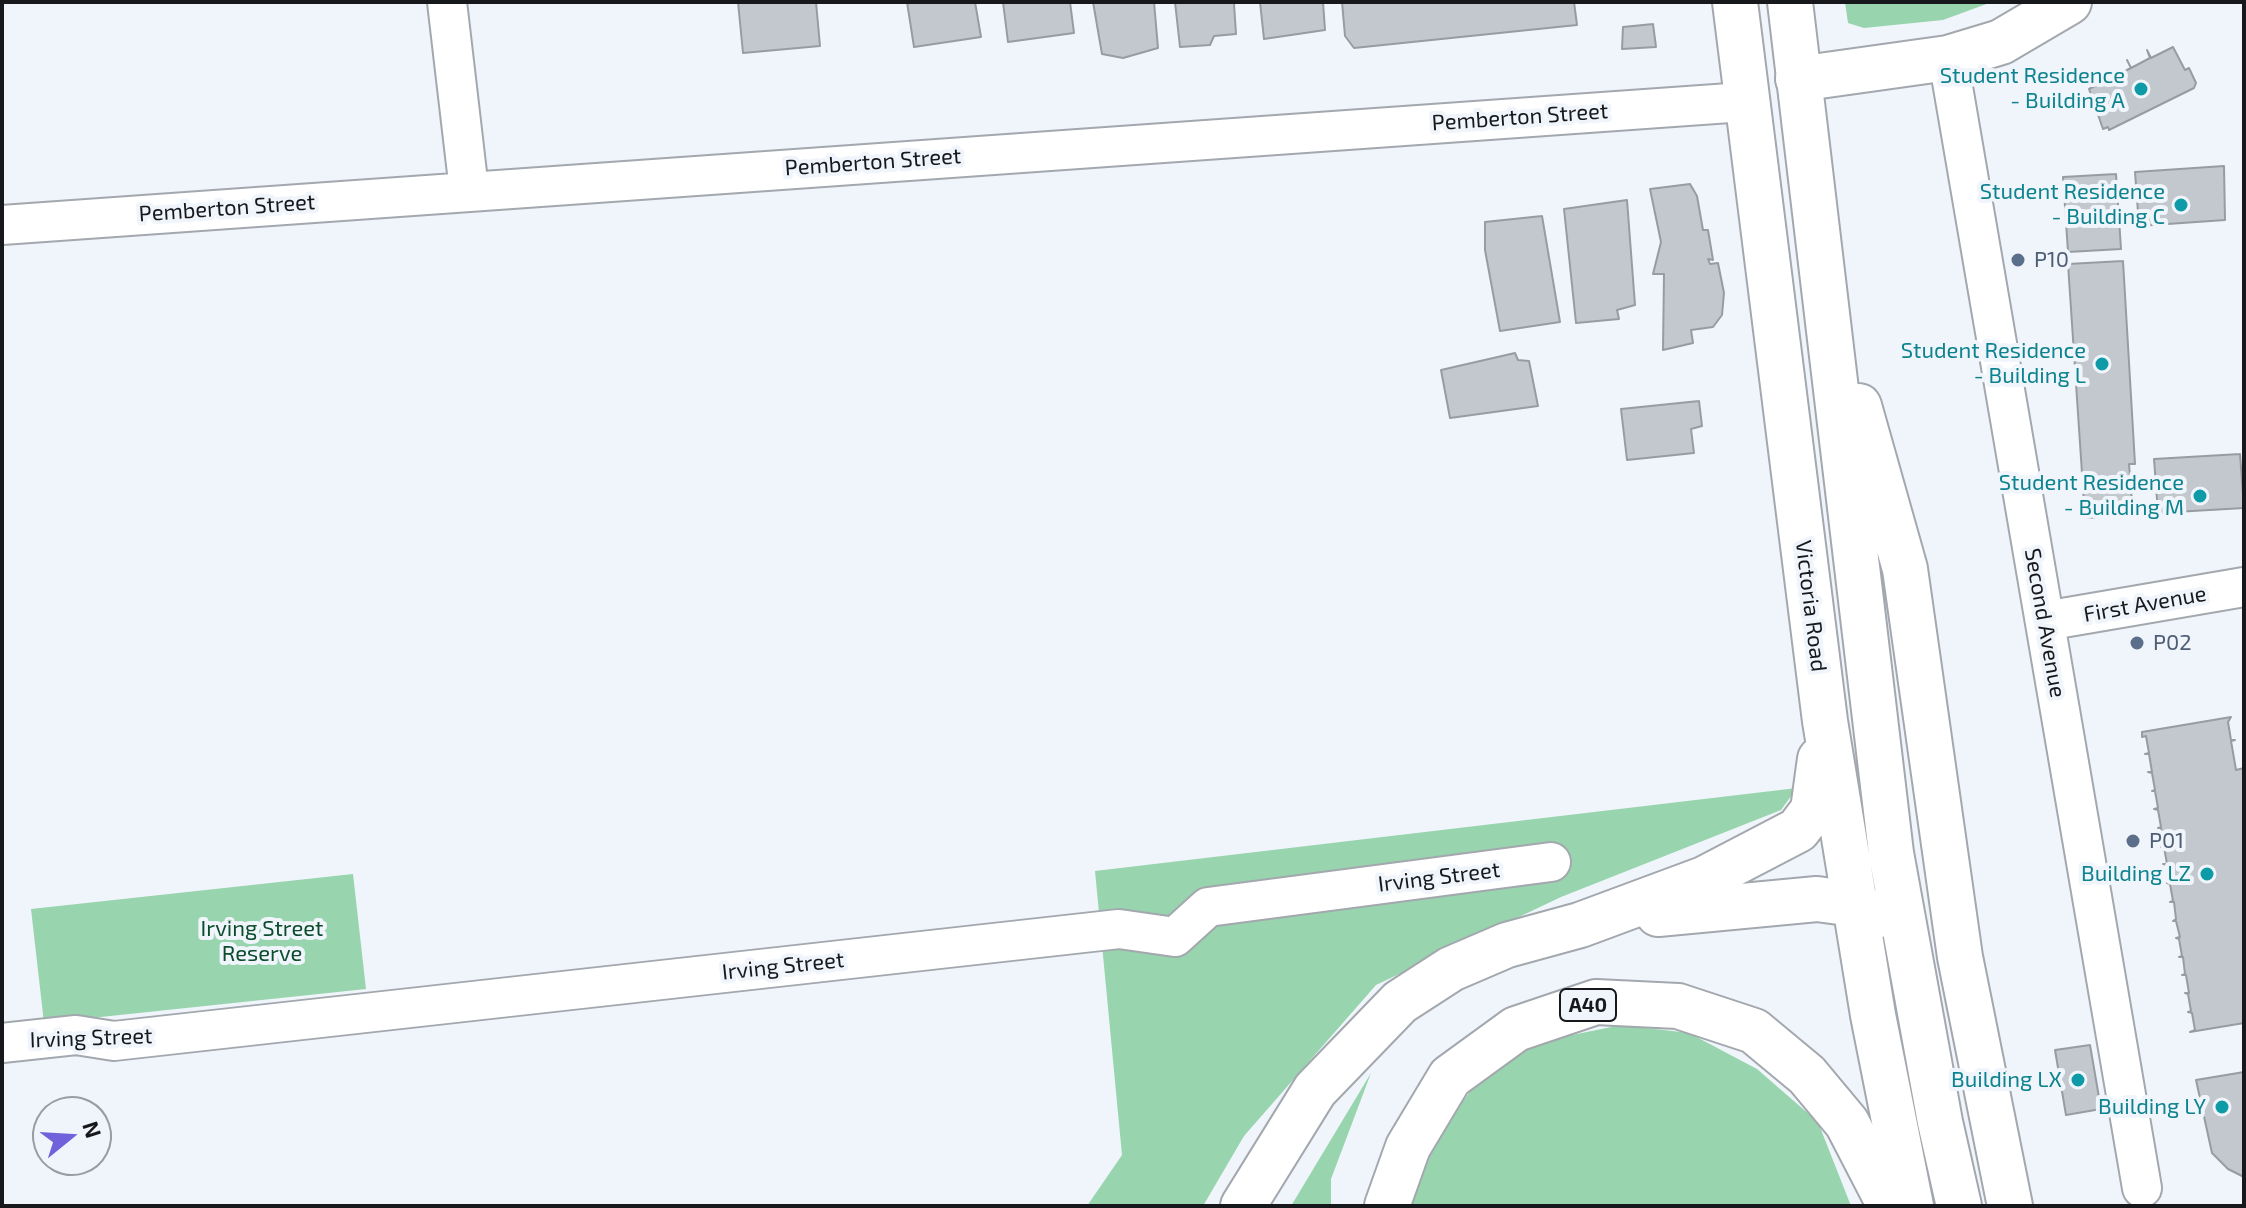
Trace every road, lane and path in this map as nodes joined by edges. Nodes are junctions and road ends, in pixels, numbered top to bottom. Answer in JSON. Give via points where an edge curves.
{"nodes":[{"id":1,"x":447,"y":2,"type":"edge"},
{"id":2,"x":1735,"y":2,"type":"edge"},
{"id":3,"x":1790,"y":2,"type":"edge"},
{"id":4,"x":2069,"y":2,"type":"edge"},
{"id":5,"x":1948,"y":58,"type":"junction"},
{"id":6,"x":1798,"y":79,"type":"junction"},
{"id":7,"x":1744,"y":102,"type":"junction"},
{"id":8,"x":469,"y":190,"type":"junction"},
{"id":9,"x":2,"y":225,"type":"edge"},
{"id":10,"x":1824,"y":285,"type":"junction"},
{"id":11,"x":2244,"y":587,"type":"edge"},
{"id":12,"x":2045,"y":621,"type":"junction"},
{"id":13,"x":1825,"y":721,"type":"junction"},
{"id":14,"x":1551,"y":862,"type":"dead end"},
{"id":15,"x":1854,"y":904,"type":"junction"},
{"id":16,"x":1580,"y":925,"type":"junction"},
{"id":17,"x":1908,"y":960,"type":"junction"},
{"id":18,"x":2,"y":1043,"type":"edge"},
{"id":19,"x":2142,"y":1188,"type":"dead end"},
{"id":20,"x":1243,"y":1206,"type":"edge"},
{"id":21,"x":1387,"y":1206,"type":"edge"},
{"id":22,"x":1890,"y":1206,"type":"edge"},
{"id":23,"x":1911,"y":1206,"type":"edge"},
{"id":24,"x":1959,"y":1206,"type":"edge"},
{"id":25,"x":2010,"y":1206,"type":"edge"}],
"edges":[{"from":1,"to":8,"type":"street"},
{"from":2,"to":7,"type":"main road","name":"Victoria Road"},
{"from":3,"to":6,"type":"main road"},
{"from":4,"to":5,"type":"main road","via":[[2001,42]]},
{"from":5,"to":6,"type":"main road"},
{"from":5,"to":12,"type":"street","name":"Second Avenue"},
{"from":6,"to":10,"type":"main road"},
{"from":7,"to":8,"type":"street","name":"Pemberton Street"},
{"from":7,"to":13,"type":"main road","name":"Victoria Road"},
{"from":8,"to":9,"type":"street","name":"Pemberton Street"},
{"from":10,"to":17,"type":"main road","via":[[1870,689]]},
{"from":10,"to":25,"type":"main road","via":[[1905,569],[1960,957]]},
{"from":11,"to":12,"type":"street","name":"First Avenue"},
{"from":12,"to":19,"type":"street","name":"Second Avenue"},
{"from":13,"to":15,"type":"main road","name":"Victoria Road"},
{"from":13,"to":16,"type":"main road","via":[[1813,810],[1798,830],[1704,879]]},
{"from":14,"to":18,"type":"street","name":"Irving Street","via":[[1208,907],[1175,937],[1119,929],[114,1041],[76,1035]]},
{"from":15,"to":16,"type":"main road","via":[[1795,900]]},
{"from":15,"to":17,"type":"main road","via":[[1886,924]]},
{"from":15,"to":23,"type":"main road","name":"Victoria Road"},
{"from":16,"to":20,"type":"main road","via":[[1507,945],[1400,1002],[1315,1090]]},
{"from":17,"to":24,"type":"main road"},
{"from":21,"to":22,"type":"main road","number":"A40","via":[[1408,1147],[1450,1077],[1516,1029],[1596,1002],[1678,1006],[1754,1031],[1807,1075],[1847,1123]]}]}
